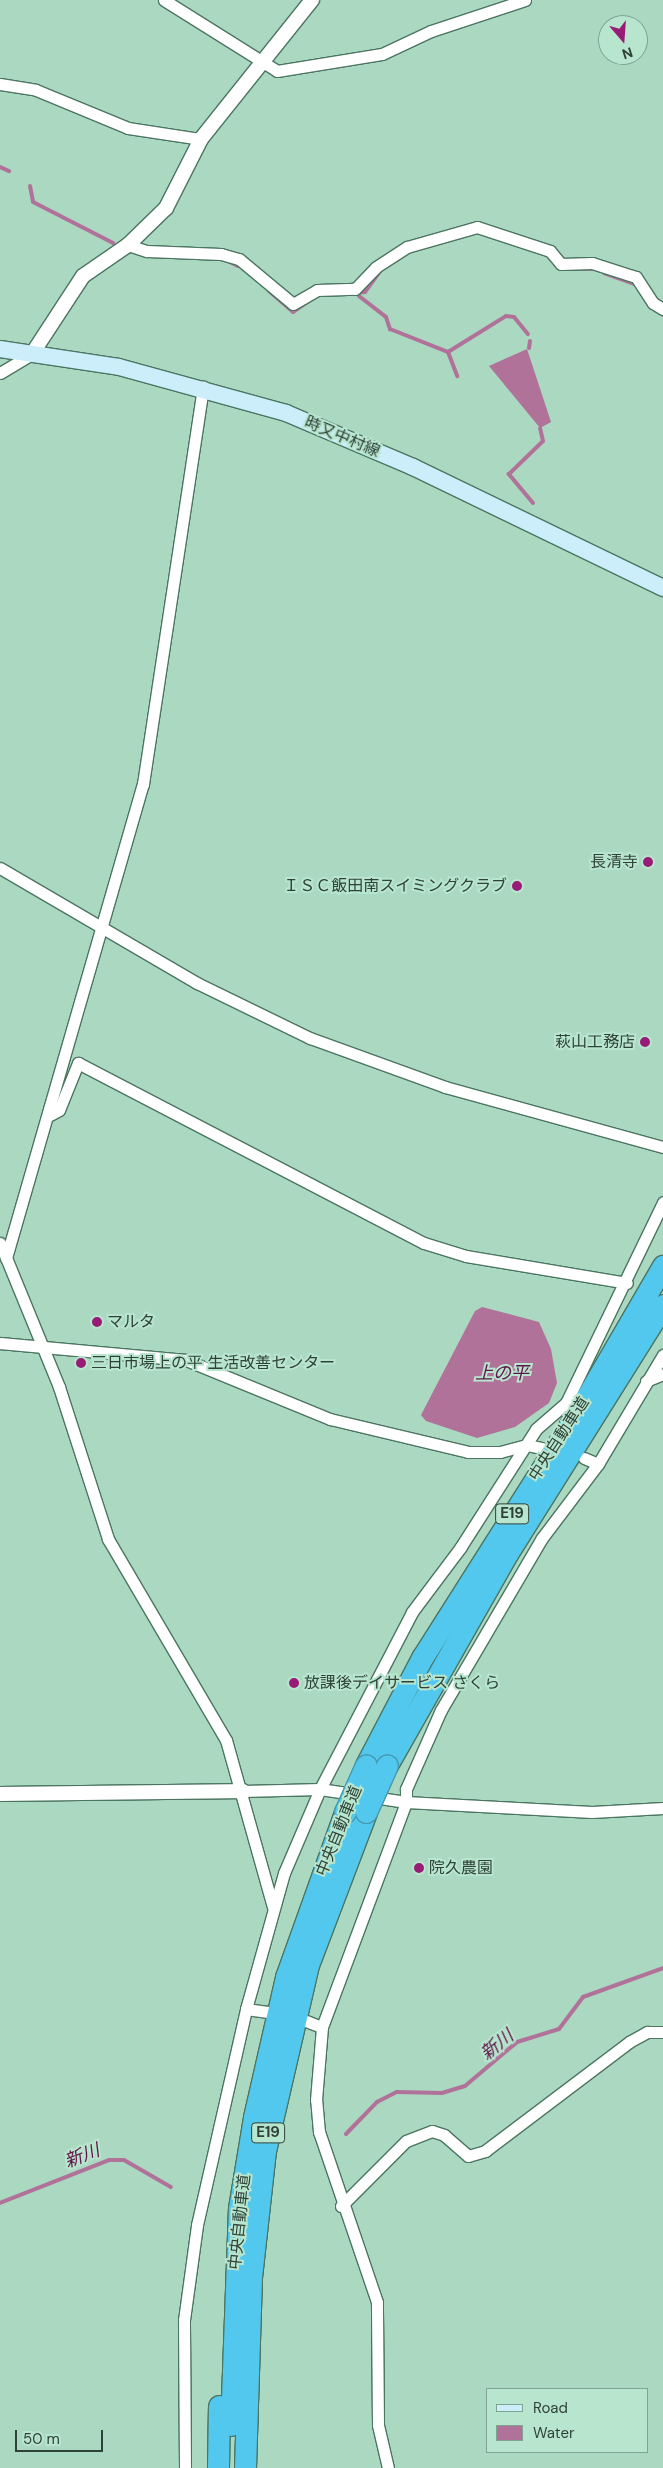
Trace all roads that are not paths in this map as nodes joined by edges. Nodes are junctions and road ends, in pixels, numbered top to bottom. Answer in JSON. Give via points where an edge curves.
{"nodes":[{"id":1,"x":164,"y":0,"type":"edge"},
{"id":2,"x":312,"y":0,"type":"edge"},
{"id":3,"x":525,"y":0,"type":"edge"},
{"id":4,"x":260,"y":60,"type":"junction"},
{"id":5,"x":0,"y":84,"type":"edge"},
{"id":6,"x":201,"y":138,"type":"junction"},
{"id":7,"x":128,"y":244,"type":"junction"},
{"id":8,"x":663,"y":309,"type":"edge"},
{"id":9,"x":0,"y":349,"type":"edge"},
{"id":10,"x":32,"y":354,"type":"junction"},
{"id":11,"x":0,"y":373,"type":"edge"},
{"id":12,"x":203,"y":387,"type":"junction"},
{"id":13,"x":663,"y":588,"type":"edge"},
{"id":14,"x":0,"y":868,"type":"edge"},
{"id":15,"x":104,"y":926,"type":"junction"},
{"id":16,"x":50,"y":1115,"type":"junction"},
{"id":17,"x":663,"y":1147,"type":"edge"},
{"id":18,"x":663,"y":1202,"type":"edge"},
{"id":19,"x":0,"y":1243,"type":"edge"},
{"id":20,"x":6,"y":1258,"type":"junction"},
{"id":21,"x":663,"y":1266,"type":"edge"},
{"id":22,"x":627,"y":1283,"type":"junction"},
{"id":23,"x":663,"y":1305,"type":"edge"},
{"id":24,"x":0,"y":1343,"type":"edge"},
{"id":25,"x":44,"y":1345,"type":"junction"},
{"id":26,"x":663,"y":1355,"type":"edge"},
{"id":27,"x":663,"y":1374,"type":"edge"},
{"id":28,"x":646,"y":1381,"type":"junction"},
{"id":29,"x":526,"y":1444,"type":"junction"},
{"id":30,"x":546,"y":1449,"type":"dead end"},
{"id":31,"x":584,"y":1458,"type":"dead end"},
{"id":32,"x":598,"y":1464,"type":"junction"},
{"id":33,"x":377,"y":1765,"type":"junction"},
{"id":34,"x":320,"y":1789,"type":"junction"},
{"id":35,"x":243,"y":1791,"type":"junction"},
{"id":36,"x":0,"y":1794,"type":"edge"},
{"id":37,"x":406,"y":1802,"type":"junction"},
{"id":38,"x":663,"y":1808,"type":"edge"},
{"id":39,"x":355,"y":1812,"type":"junction"},
{"id":40,"x":273,"y":1907,"type":"junction"},
{"id":41,"x":246,"y":2009,"type":"junction"},
{"id":42,"x":268,"y":2012,"type":"dead end"},
{"id":43,"x":306,"y":2021,"type":"dead end"},
{"id":44,"x":322,"y":2027,"type":"junction"},
{"id":45,"x":663,"y":2032,"type":"edge"},
{"id":46,"x":340,"y":2206,"type":"junction"},
{"id":47,"x":251,"y":2276,"type":"junction"},
{"id":48,"x":231,"y":2352,"type":"junction"},
{"id":49,"x":185,"y":2468,"type":"edge"},
{"id":50,"x":218,"y":2468,"type":"edge"},
{"id":51,"x":230,"y":2468,"type":"edge"},
{"id":52,"x":245,"y":2468,"type":"edge"},
{"id":53,"x":256,"y":2468,"type":"edge"},
{"id":54,"x":388,"y":2468,"type":"edge"}],
"edges":[{"from":1,"to":4,"type":"street"},
{"from":2,"to":4,"type":"street"},
{"from":3,"to":4,"type":"street","via":[[431,31],[382,54],[278,71]]},
{"from":4,"to":6,"type":"street"},
{"from":5,"to":6,"type":"street","via":[[36,90],[128,128]]},
{"from":6,"to":7,"type":"street","via":[[166,208]]},
{"from":7,"to":8,"type":"street","via":[[147,251],[221,254],[239,259],[293,304],[317,290],[355,289],[376,267],[407,247],[477,227],[550,251],[561,264],[592,263],[636,277],[653,303]]},
{"from":7,"to":10,"type":"street","via":[[83,276]]},
{"from":9,"to":10,"type":"main road","name":"時又中村線"},
{"from":10,"to":11,"type":"street"},
{"from":10,"to":12,"type":"main road","name":"時又中村線","via":[[119,366]]},
{"from":12,"to":13,"type":"main road","name":"時又中村線","via":[[286,413],[412,467]]},
{"from":12,"to":15,"type":"street","via":[[144,784]]},
{"from":14,"to":15,"type":"street"},
{"from":15,"to":16,"type":"street"},
{"from":15,"to":17,"type":"street","via":[[197,982],[310,1038],[445,1087]]},
{"from":16,"to":20,"type":"street"},
{"from":16,"to":22,"type":"street","via":[[59,1110],[78,1062],[424,1243],[466,1256]]},
{"from":18,"to":22,"type":"street"},
{"from":19,"to":20,"type":"street"},
{"from":20,"to":25,"type":"street"},
{"from":21,"to":33,"type":"highway","name":"中央自動車道","number":"E19","via":[[580,1409],[427,1650]]},
{"from":22,"to":29,"type":"street","via":[[566,1403]]},
{"from":23,"to":33,"type":"highway","name":"中央自動車道","number":"E19"},
{"from":24,"to":25,"type":"street"},
{"from":25,"to":29,"type":"street","via":[[186,1360],[324,1417],[468,1452],[500,1452]]},
{"from":25,"to":35,"type":"street","via":[[108,1539],[226,1740]]},
{"from":26,"to":28,"type":"street"},
{"from":27,"to":28,"type":"street"},
{"from":28,"to":32,"type":"street"},
{"from":29,"to":30,"type":"street"},
{"from":29,"to":34,"type":"street","via":[[460,1548],[412,1612]]},
{"from":31,"to":32,"type":"street"},
{"from":32,"to":37,"type":"street","via":[[542,1538],[441,1710],[406,1789]]},
{"from":33,"to":39,"type":"highway","name":"中央自動車道","number":"E19","bridge":true},
{"from":34,"to":35,"type":"street"},
{"from":34,"to":37,"type":"street"},
{"from":34,"to":40,"type":"street"},
{"from":35,"to":36,"type":"street"},
{"from":35,"to":40,"type":"street"},
{"from":37,"to":38,"type":"street","via":[[592,1812]]},
{"from":37,"to":44,"type":"street"},
{"from":39,"to":47,"type":"highway","name":"中央自動車道","number":"E19","via":[[288,2038],[258,2192]]},
{"from":39,"to":48,"type":"highway","name":"中央自動車道","number":"E19","via":[[286,1977],[256,2108],[239,2208]]},
{"from":40,"to":41,"type":"street"},
{"from":41,"to":42,"type":"street"},
{"from":41,"to":49,"type":"street","via":[[197,2225],[184,2320]]},
{"from":43,"to":44,"type":"street"},
{"from":44,"to":46,"type":"street","via":[[316,2100],[319,2132]]},
{"from":45,"to":46,"type":"street","via":[[647,2032],[629,2042],[486,2151],[468,2156],[444,2135],[432,2131],[406,2141]]},
{"from":46,"to":54,"type":"street","via":[[377,2302],[380,2333],[378,2426]]},
{"from":47,"to":52,"type":"highway","name":"中央自動車道","number":"E19"},
{"from":47,"to":53,"type":"highway"},
{"from":48,"to":50,"type":"highway","via":[[220,2389]]},
{"from":48,"to":51,"type":"highway","name":"中央自動車道","number":"E19"}]}
